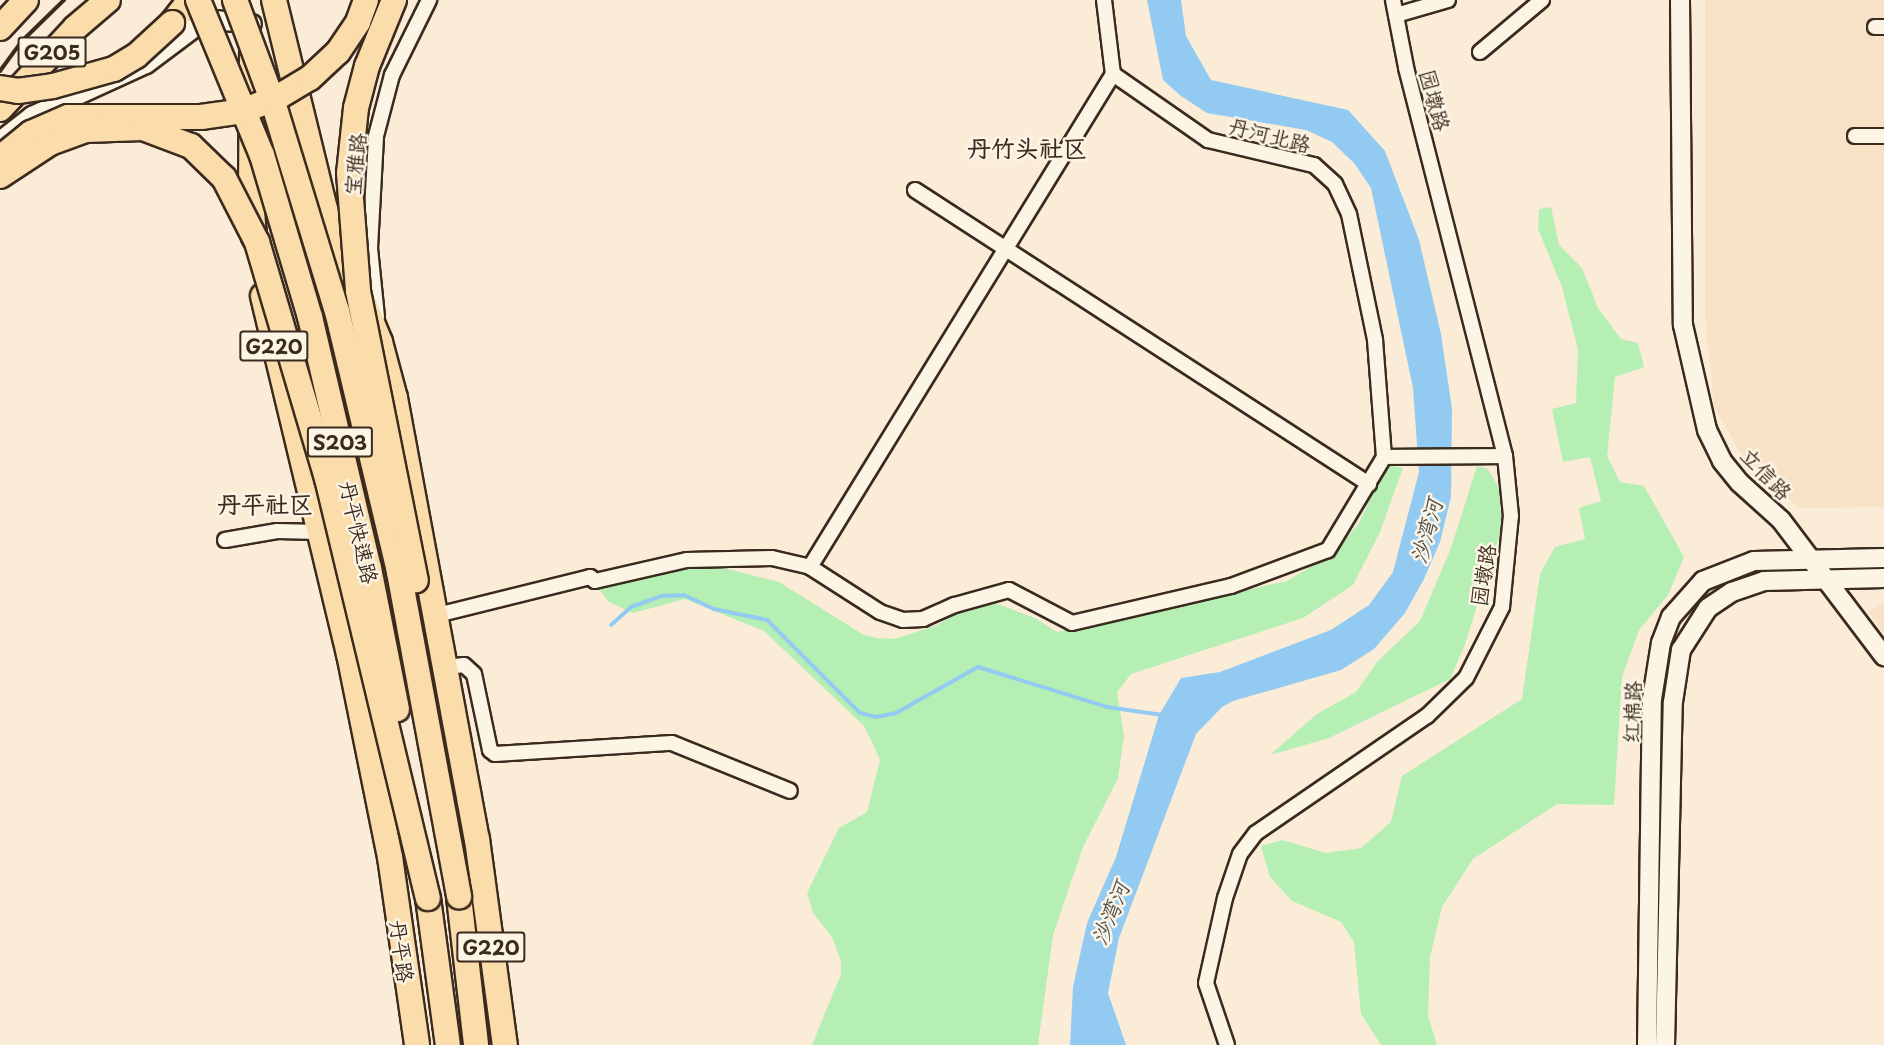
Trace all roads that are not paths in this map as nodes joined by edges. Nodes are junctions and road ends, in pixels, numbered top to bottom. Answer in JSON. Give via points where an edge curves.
{"nodes":[{"id":1,"x":27,"y":0,"type":"edge"},
{"id":2,"x":108,"y":0,"type":"edge"},
{"id":3,"x":190,"y":0,"type":"edge"},
{"id":4,"x":198,"y":0,"type":"edge"},
{"id":5,"x":235,"y":0,"type":"edge"},
{"id":6,"x":247,"y":0,"type":"edge"},
{"id":7,"x":366,"y":0,"type":"edge"},
{"id":8,"x":394,"y":0,"type":"edge"},
{"id":9,"x":429,"y":0,"type":"edge"},
{"id":10,"x":1104,"y":0,"type":"edge"},
{"id":11,"x":1393,"y":0,"type":"edge"},
{"id":12,"x":1448,"y":0,"type":"edge"},
{"id":13,"x":1542,"y":0,"type":"edge"},
{"id":14,"x":1668,"y":0,"type":"edge"},
{"id":15,"x":1680,"y":0,"type":"edge"},
{"id":16,"x":274,"y":1,"type":"edge"},
{"id":17,"x":1396,"y":15,"type":"junction"},
{"id":18,"x":252,"y":24,"type":"junction"},
{"id":19,"x":0,"y":28,"type":"edge"},
{"id":20,"x":1479,"y":52,"type":"dead end"},
{"id":21,"x":1113,"y":74,"type":"junction"},
{"id":22,"x":0,"y":88,"type":"edge"},
{"id":23,"x":0,"y":109,"type":"edge"},
{"id":24,"x":1855,"y":136,"type":"dead end"},
{"id":25,"x":1884,"y":136,"type":"edge"},
{"id":26,"x":0,"y":141,"type":"edge"},
{"id":27,"x":1677,"y":156,"type":"junction"},
{"id":28,"x":0,"y":158,"type":"edge"},
{"id":29,"x":0,"y":176,"type":"edge"},
{"id":30,"x":915,"y":190,"type":"dead end"},
{"id":31,"x":370,"y":206,"type":"junction"},
{"id":32,"x":328,"y":218,"type":"junction"},
{"id":33,"x":1003,"y":248,"type":"junction"},
{"id":34,"x":380,"y":342,"type":"junction"},
{"id":35,"x":1504,"y":456,"type":"junction"},
{"id":36,"x":1384,"y":457,"type":"junction"},
{"id":37,"x":1369,"y":484,"type":"junction"},
{"id":38,"x":417,"y":512,"type":"junction"},
{"id":39,"x":320,"y":532,"type":"junction"},
{"id":40,"x":225,"y":540,"type":"dead end"},
{"id":41,"x":1811,"y":558,"type":"junction"},
{"id":42,"x":1884,"y":558,"type":"edge"},
{"id":43,"x":810,"y":567,"type":"junction"},
{"id":44,"x":1884,"y":578,"type":"edge"},
{"id":45,"x":1828,"y":579,"type":"junction"},
{"id":46,"x":437,"y":615,"type":"junction"},
{"id":47,"x":1884,"y":656,"type":"edge"},
{"id":48,"x":447,"y":667,"type":"junction"},
{"id":49,"x":790,"y":791,"type":"dead end"},
{"id":50,"x":459,"y":897,"type":"junction"},
{"id":51,"x":428,"y":898,"type":"junction"},
{"id":52,"x":476,"y":1042,"type":"edge"},
{"id":53,"x":448,"y":1043,"type":"edge"},
{"id":54,"x":417,"y":1045,"type":"edge"},
{"id":55,"x":505,"y":1045,"type":"edge"},
{"id":56,"x":1227,"y":1045,"type":"edge"},
{"id":57,"x":1647,"y":1045,"type":"edge"},
{"id":58,"x":1665,"y":1045,"type":"edge"}],
"edges":[{"from":1,"to":19,"type":"highway","number":"G205"},
{"from":2,"to":23,"type":"highway","number":"G205","via":[[75,28]]},
{"from":3,"to":22,"type":"highway","bridge":true,"via":[[157,39],[114,69],[53,86]]},
{"from":4,"to":51,"type":"highway","name":"丹平快速路","number":"S203","bridge":true,"via":[[261,155],[310,317],[372,578]]},
{"from":5,"to":50,"type":"highway","name":"丹平快速路","number":"S203","bridge":true,"via":[[273,102],[337,311],[399,572]]},
{"from":6,"to":18,"type":"highway","number":"G220"},
{"from":7,"to":28,"type":"highway","bridge":true,"via":[[358,22],[338,52],[310,78],[278,97],[243,111],[201,117],[68,117],[32,134]]},
{"from":8,"to":50,"type":"highway","bridge":true,"via":[[367,66],[356,108],[349,173],[350,216],[360,301],[399,481],[426,639]]},
{"from":9,"to":31,"type":"street","name":"宝雅路","via":[[392,75],[376,136]]},
{"from":10,"to":21,"type":"street"},
{"from":11,"to":17,"type":"street","name":"园墩路"},
{"from":12,"to":17,"type":"street"},
{"from":13,"to":20,"type":"street"},
{"from":14,"to":27,"type":"main road","name":"立信路"},
{"from":15,"to":27,"type":"main road","name":"立信路"},
{"from":16,"to":32,"type":"highway","number":"G220"},
{"from":17,"to":35,"type":"street","name":"园墩路"},
{"from":18,"to":26,"type":"main road","via":[[216,20],[198,25],[146,64],[40,112]]},
{"from":18,"to":39,"type":"highway","number":"G220","via":[[251,197],[256,259]]},
{"from":21,"to":33,"type":"street"},
{"from":21,"to":36,"type":"street","name":"丹河北路","via":[[1208,140],[1314,165],[1335,184],[1349,214],[1375,340]]},
{"from":24,"to":25,"type":"street"},
{"from":27,"to":41,"type":"main road","name":"立信路","via":[[1684,262],[1683,325],[1707,430],[1740,483],[1781,520]]},
{"from":29,"to":51,"type":"highway","bridge":true,"via":[[50,143],[86,130],[143,129],[190,146],[224,178],[257,242],[327,478]]},
{"from":30,"to":33,"type":"street"},
{"from":31,"to":32,"type":"street","via":[[356,227]]},
{"from":31,"to":34,"type":"street","name":"宝雅路","via":[[370,248]]},
{"from":32,"to":34,"type":"highway","number":"G220"},
{"from":33,"to":37,"type":"street"},
{"from":33,"to":43,"type":"street"},
{"from":34,"to":38,"type":"highway","number":"G220"},
{"from":35,"to":36,"type":"street"},
{"from":35,"to":56,"type":"street","name":"园墩路","via":[[1511,516],[1502,607],[1466,678],[1427,716],[1256,833],[1240,854],[1225,898],[1206,982]]},
{"from":36,"to":37,"type":"street"},
{"from":37,"to":43,"type":"street","via":[[1328,550],[1231,586],[1072,623],[1009,590],[955,605],[923,619],[903,620],[880,612]]},
{"from":38,"to":39,"type":"highway"},
{"from":38,"to":46,"type":"highway","number":"G220"},
{"from":39,"to":40,"type":"street","via":[[277,531]]},
{"from":39,"to":54,"type":"highway","name":"丹平路","number":"G220","via":[[390,857]]},
{"from":41,"to":42,"type":"main road","name":"红棉路"},
{"from":41,"to":45,"type":"main road","name":"立信路"},
{"from":41,"to":57,"type":"main road","name":"红棉路","via":[[1754,561],[1703,581],[1671,617],[1660,643],[1652,699]]},
{"from":43,"to":46,"type":"street","via":[[772,558],[687,560],[595,581],[590,577]]},
{"from":44,"to":45,"type":"main road","name":"红棉路"},
{"from":45,"to":47,"type":"main road","name":"立信路"},
{"from":45,"to":58,"type":"main road","name":"红棉路","via":[[1764,581],[1732,592],[1708,609],[1681,651],[1673,702]]},
{"from":46,"to":48,"type":"highway","number":"G220"},
{"from":48,"to":49,"type":"street","via":[[464,665],[474,674],[490,750],[495,754],[672,743]]},
{"from":48,"to":55,"type":"highway","number":"G220","via":[[478,849]]},
{"from":50,"to":52,"type":"highway","name":"丹平快速路"},
{"from":51,"to":53,"type":"highway","name":"丹平快速路"}]}
